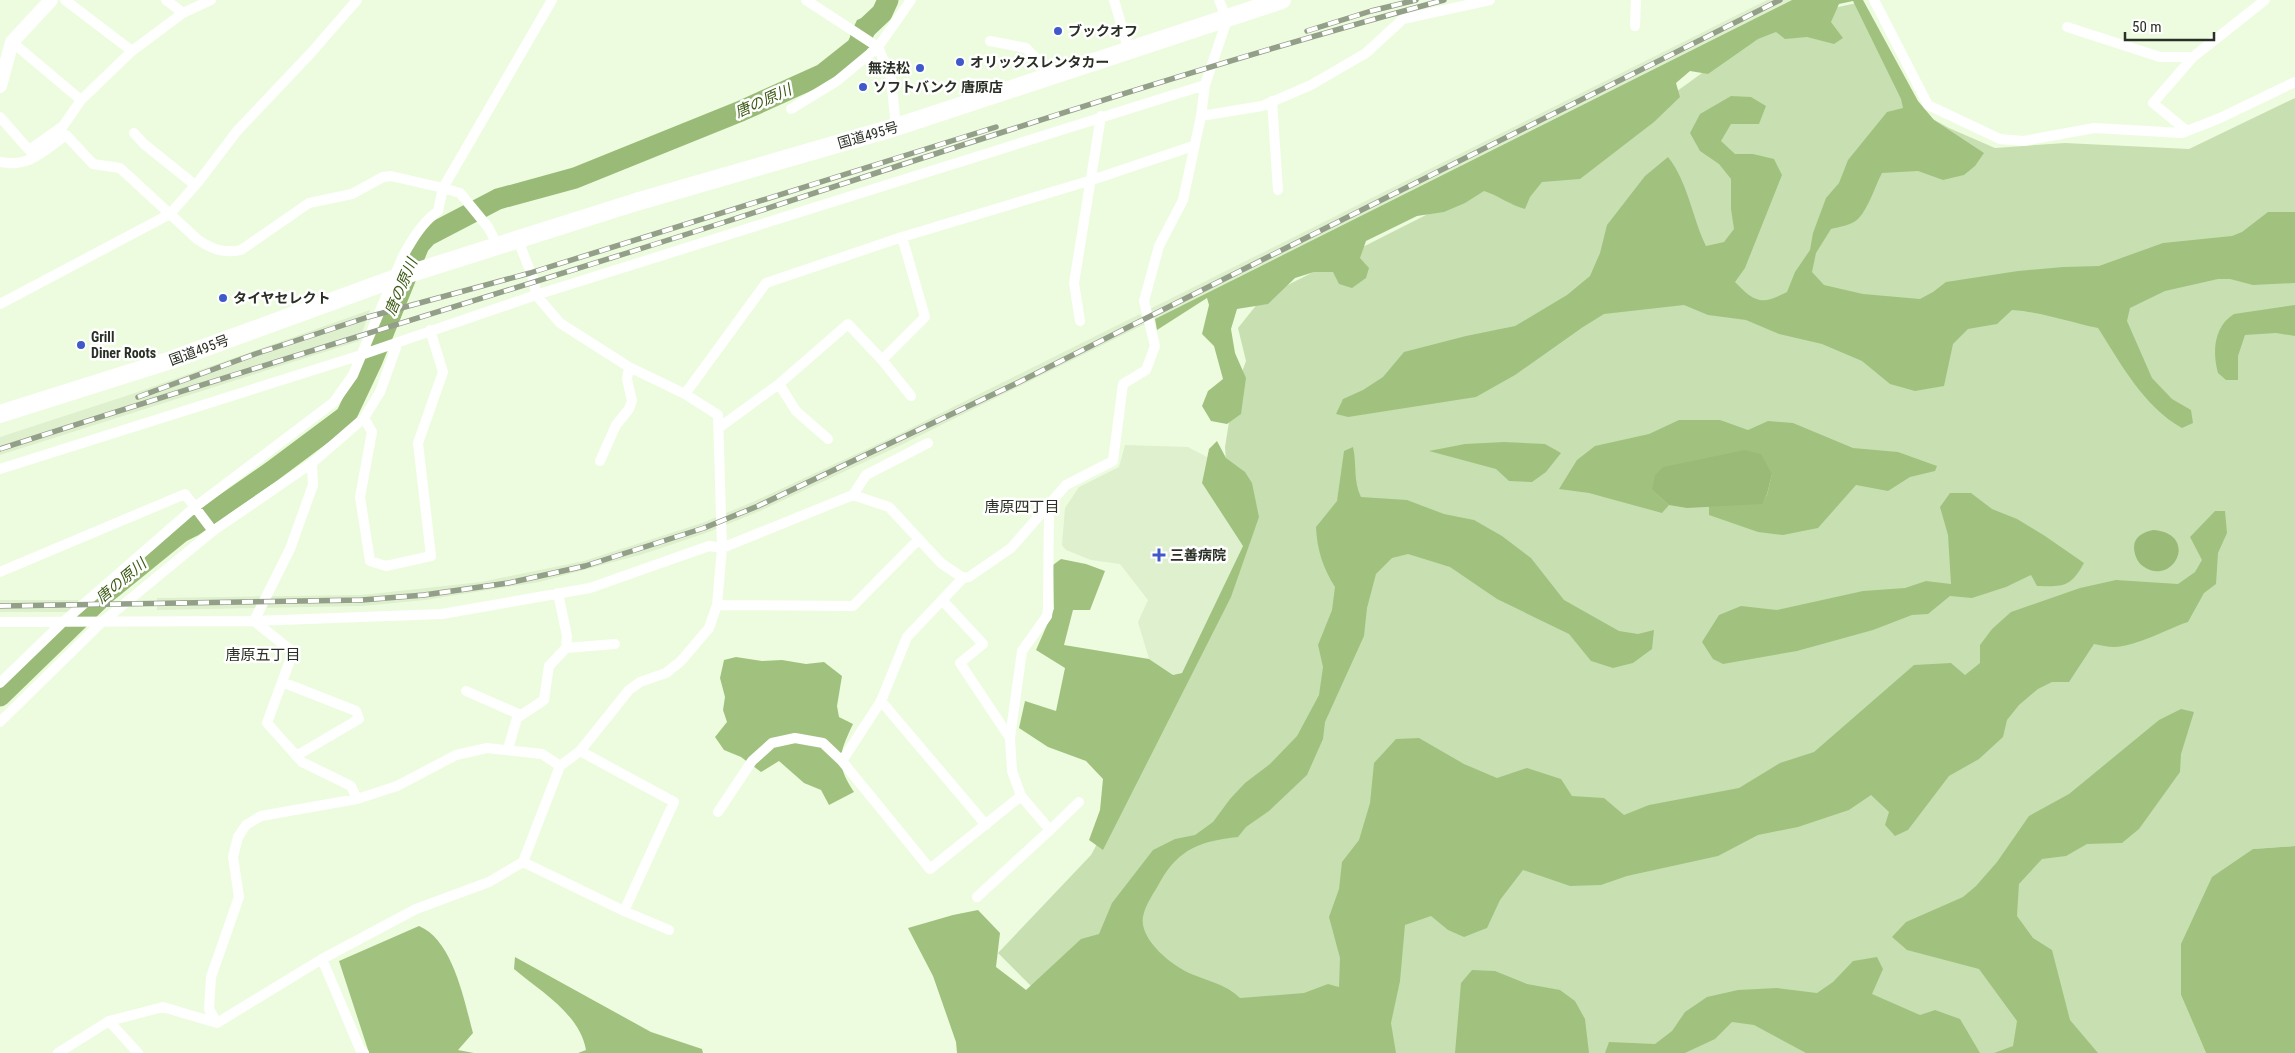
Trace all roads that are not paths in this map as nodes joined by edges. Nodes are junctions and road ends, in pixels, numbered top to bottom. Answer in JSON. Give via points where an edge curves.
{"nodes":[{"id":1,"x":51,"y":0,"type":"edge"},
{"id":2,"x":65,"y":0,"type":"edge"},
{"id":3,"x":166,"y":0,"type":"edge"},
{"id":4,"x":211,"y":0,"type":"edge"},
{"id":5,"x":357,"y":0,"type":"edge"},
{"id":6,"x":552,"y":0,"type":"edge"},
{"id":7,"x":806,"y":0,"type":"edge"},
{"id":8,"x":911,"y":0,"type":"edge"},
{"id":9,"x":1114,"y":0,"type":"edge"},
{"id":10,"x":1218,"y":0,"type":"edge"},
{"id":11,"x":1490,"y":0,"type":"edge"},
{"id":12,"x":1636,"y":0,"type":"edge"},
{"id":13,"x":1874,"y":0,"type":"edge"},
{"id":14,"x":2265,"y":0,"type":"edge"},
{"id":15,"x":1279,"y":1,"type":"edge"},
{"id":16,"x":183,"y":13,"type":"junction"},
{"id":17,"x":1227,"y":20,"type":"junction"},
{"id":18,"x":1635,"y":26,"type":"dead end"},
{"id":19,"x":2067,"y":27,"type":"dead end"},
{"id":20,"x":990,"y":41,"type":"dead end"},
{"id":21,"x":12,"y":42,"type":"junction"},
{"id":22,"x":878,"y":47,"type":"junction"},
{"id":23,"x":132,"y":51,"type":"junction"},
{"id":24,"x":1130,"y":51,"type":"junction"},
{"id":25,"x":2193,"y":57,"type":"junction"},
{"id":26,"x":1053,"y":76,"type":"junction"},
{"id":27,"x":2295,"y":82,"type":"edge"},
{"id":28,"x":1205,"y":85,"type":"junction"},
{"id":29,"x":0,"y":86,"type":"edge"},
{"id":30,"x":81,"y":100,"type":"junction"},
{"id":31,"x":1272,"y":101,"type":"junction"},
{"id":32,"x":791,"y":108,"type":"dead end"},
{"id":33,"x":1101,"y":116,"type":"junction"},
{"id":34,"x":1201,"y":116,"type":"junction"},
{"id":35,"x":0,"y":117,"type":"edge"},
{"id":36,"x":896,"y":127,"type":"junction"},
{"id":37,"x":2187,"y":131,"type":"junction"},
{"id":38,"x":134,"y":133,"type":"dead end"},
{"id":39,"x":1193,"y":146,"type":"junction"},
{"id":40,"x":0,"y":162,"type":"edge"},
{"id":41,"x":1092,"y":180,"type":"junction"},
{"id":42,"x":196,"y":185,"type":"junction"},
{"id":43,"x":443,"y":188,"type":"junction"},
{"id":44,"x":1278,"y":190,"type":"dead end"},
{"id":45,"x":170,"y":214,"type":"junction"},
{"id":46,"x":902,"y":237,"type":"junction"},
{"id":47,"x":518,"y":240,"type":"junction"},
{"id":48,"x":498,"y":246,"type":"junction"},
{"id":49,"x":395,"y":279,"type":"junction"},
{"id":50,"x":536,"y":295,"type":"junction"},
{"id":51,"x":0,"y":304,"type":"edge"},
{"id":52,"x":1080,"y":321,"type":"dead end"},
{"id":53,"x":430,"y":330,"type":"junction"},
{"id":54,"x":394,"y":343,"type":"junction"},
{"id":55,"x":882,"y":360,"type":"junction"},
{"id":56,"x":629,"y":367,"type":"junction"},
{"id":57,"x":779,"y":384,"type":"junction"},
{"id":58,"x":685,"y":394,"type":"junction"},
{"id":59,"x":911,"y":396,"type":"dead end"},
{"id":60,"x":0,"y":414,"type":"edge"},
{"id":61,"x":364,"y":418,"type":"junction"},
{"id":62,"x":720,"y":427,"type":"junction"},
{"id":63,"x":828,"y":439,"type":"dead end"},
{"id":64,"x":928,"y":443,"type":"dead end"},
{"id":65,"x":600,"y":461,"type":"dead end"},
{"id":66,"x":312,"y":463,"type":"junction"},
{"id":67,"x":0,"y":469,"type":"edge"},
{"id":68,"x":853,"y":495,"type":"junction"},
{"id":69,"x":1049,"y":504,"type":"junction"},
{"id":70,"x":197,"y":509,"type":"junction"},
{"id":71,"x":211,"y":528,"type":"junction"},
{"id":72,"x":918,"y":540,"type":"junction"},
{"id":73,"x":722,"y":548,"type":"junction"},
{"id":74,"x":0,"y":572,"type":"edge"},
{"id":75,"x":963,"y":578,"type":"junction"},
{"id":76,"x":558,"y":593,"type":"junction"},
{"id":77,"x":943,"y":601,"type":"junction"},
{"id":78,"x":716,"y":605,"type":"junction"},
{"id":79,"x":0,"y":622,"type":"edge"},
{"id":80,"x":65,"y":622,"type":"junction"},
{"id":81,"x":254,"y":622,"type":"junction"},
{"id":82,"x":97,"y":623,"type":"junction"},
{"id":83,"x":614,"y":644,"type":"dead end"},
{"id":84,"x":566,"y":648,"type":"junction"},
{"id":85,"x":0,"y":682,"type":"edge"},
{"id":86,"x":282,"y":682,"type":"junction"},
{"id":87,"x":466,"y":691,"type":"dead end"},
{"id":88,"x":881,"y":701,"type":"junction"},
{"id":89,"x":521,"y":715,"type":"junction"},
{"id":90,"x":0,"y":722,"type":"edge"},
{"id":91,"x":1010,"y":738,"type":"junction"},
{"id":92,"x":508,"y":749,"type":"junction"},
{"id":93,"x":580,"y":751,"type":"junction"},
{"id":94,"x":296,"y":756,"type":"junction"},
{"id":95,"x":842,"y":760,"type":"junction"},
{"id":96,"x":560,"y":766,"type":"junction"},
{"id":97,"x":1021,"y":796,"type":"junction"},
{"id":98,"x":357,"y":799,"type":"junction"},
{"id":99,"x":1079,"y":802,"type":"dead end"},
{"id":100,"x":718,"y":812,"type":"dead end"},
{"id":101,"x":986,"y":826,"type":"junction"},
{"id":102,"x":1050,"y":830,"type":"junction"},
{"id":103,"x":523,"y":862,"type":"junction"},
{"id":104,"x":977,"y":897,"type":"dead end"},
{"id":105,"x":624,"y":911,"type":"junction"},
{"id":106,"x":669,"y":930,"type":"dead end"},
{"id":107,"x":322,"y":959,"type":"junction"},
{"id":108,"x":109,"y":1021,"type":"junction"},
{"id":109,"x":217,"y":1023,"type":"junction"},
{"id":110,"x":58,"y":1053,"type":"edge"},
{"id":111,"x":138,"y":1053,"type":"edge"},
{"id":112,"x":364,"y":1053,"type":"edge"}],
"edges":[{"from":1,"to":21,"type":"street"},
{"from":2,"to":23,"type":"street"},
{"from":3,"to":16,"type":"street"},
{"from":4,"to":16,"type":"street"},
{"from":5,"to":42,"type":"street","via":[[237,131]]},
{"from":6,"to":43,"type":"street"},
{"from":7,"to":22,"type":"street"},
{"from":8,"to":22,"type":"street"},
{"from":9,"to":24,"type":"street"},
{"from":10,"to":17,"type":"street"},
{"from":11,"to":31,"type":"street","via":[[1403,19],[1366,53],[1310,85]]},
{"from":12,"to":18,"type":"street"},
{"from":13,"to":37,"type":"street","via":[[1928,105],[2000,139],[2023,141],[2094,128]]},
{"from":14,"to":25,"type":"street"},
{"from":15,"to":17,"type":"highway","name":"国道495号"},
{"from":16,"to":23,"type":"street"},
{"from":17,"to":24,"type":"highway","name":"国道495号"},
{"from":17,"to":28,"type":"street"},
{"from":19,"to":25,"type":"street","via":[[2160,58]]},
{"from":20,"to":26,"type":"street","via":[[1026,48]]},
{"from":21,"to":29,"type":"street"},
{"from":21,"to":30,"type":"street"},
{"from":22,"to":32,"type":"street","via":[[837,81]]},
{"from":22,"to":36,"type":"street","via":[[891,78]]},
{"from":23,"to":30,"type":"street"},
{"from":24,"to":26,"type":"highway","name":"国道495号"},
{"from":25,"to":37,"type":"street","via":[[2153,104]]},
{"from":26,"to":36,"type":"highway","name":"国道495号"},
{"from":27,"to":37,"type":"street"},
{"from":28,"to":33,"type":"street"},
{"from":28,"to":34,"type":"street"},
{"from":30,"to":35,"type":"street","via":[[63,126],[29,150]]},
{"from":31,"to":34,"type":"street","via":[[1262,106]]},
{"from":31,"to":44,"type":"street"},
{"from":33,"to":41,"type":"street"},
{"from":33,"to":50,"type":"street"},
{"from":34,"to":39,"type":"street"},
{"from":36,"to":47,"type":"highway","name":"国道495号","via":[[636,202]]},
{"from":38,"to":42,"type":"street"},
{"from":39,"to":41,"type":"street"},
{"from":39,"to":69,"type":"street","via":[[1183,200],[1159,246],[1144,301],[1155,346],[1146,370],[1123,384],[1113,461],[1066,485]]},
{"from":40,"to":45,"type":"street","via":[[30,161],[66,135],[93,164],[120,168]]},
{"from":41,"to":46,"type":"street"},
{"from":41,"to":52,"type":"street","via":[[1074,283]]},
{"from":42,"to":45,"type":"street"},
{"from":43,"to":45,"type":"street","via":[[383,176],[352,194],[309,203],[241,250],[230,253],[209,247]]},
{"from":43,"to":48,"type":"street","via":[[460,192],[488,227]]},
{"from":43,"to":49,"type":"street","via":[[438,211],[412,240]]},
{"from":45,"to":51,"type":"street"},
{"from":46,"to":55,"type":"street","via":[[925,317]]},
{"from":46,"to":58,"type":"street","via":[[766,283]]},
{"from":47,"to":48,"type":"highway","name":"国道495号"},
{"from":47,"to":50,"type":"street"},
{"from":48,"to":49,"type":"highway","name":"国道495号"},
{"from":49,"to":60,"type":"highway","name":"国道495号","via":[[171,360]]},
{"from":49,"to":70,"type":"street","via":[[353,375],[334,402]]},
{"from":50,"to":53,"type":"street"},
{"from":50,"to":56,"type":"street","via":[[560,323]]},
{"from":53,"to":54,"type":"street"},
{"from":53,"to":61,"type":"street","via":[[443,372],[418,443],[431,556],[386,566],[370,560],[360,497],[372,432]]},
{"from":54,"to":61,"type":"street","via":[[380,392]]},
{"from":54,"to":67,"type":"street"},
{"from":55,"to":57,"type":"street","via":[[848,324]]},
{"from":55,"to":59,"type":"street"},
{"from":56,"to":58,"type":"street"},
{"from":56,"to":65,"type":"street","via":[[627,379],[632,401],[616,425]]},
{"from":57,"to":62,"type":"street"},
{"from":57,"to":63,"type":"street","via":[[796,411]]},
{"from":58,"to":62,"type":"street","via":[[718,415]]},
{"from":61,"to":66,"type":"street"},
{"from":62,"to":73,"type":"street","via":[[718,484]]},
{"from":64,"to":68,"type":"street","via":[[866,475]]},
{"from":66,"to":71,"type":"street"},
{"from":66,"to":81,"type":"street","via":[[313,485],[290,549]]},
{"from":68,"to":72,"type":"street","via":[[889,507]]},
{"from":68,"to":73,"type":"street"},
{"from":69,"to":75,"type":"street","via":[[1011,548]]},
{"from":69,"to":91,"type":"street","via":[[1047,616],[1022,651]]},
{"from":70,"to":71,"type":"street"},
{"from":70,"to":74,"type":"street","via":[[185,494]]},
{"from":70,"to":80,"type":"street"},
{"from":71,"to":82,"type":"street"},
{"from":72,"to":75,"type":"street"},
{"from":72,"to":78,"type":"street","via":[[854,606]]},
{"from":73,"to":76,"type":"street","via":[[710,546],[590,588]]},
{"from":73,"to":78,"type":"street"},
{"from":75,"to":77,"type":"street"},
{"from":76,"to":81,"type":"street","via":[[442,614]]},
{"from":76,"to":84,"type":"street","via":[[567,636]]},
{"from":77,"to":88,"type":"street","via":[[907,637]]},
{"from":77,"to":91,"type":"street","via":[[983,644],[960,663]]},
{"from":78,"to":93,"type":"street","via":[[709,628],[681,661],[666,673],[640,682],[629,690]]},
{"from":79,"to":80,"type":"street"},
{"from":80,"to":82,"type":"street"},
{"from":80,"to":85,"type":"street"},
{"from":81,"to":82,"type":"street"},
{"from":81,"to":86,"type":"street","via":[[293,652]]},
{"from":82,"to":90,"type":"street"},
{"from":83,"to":84,"type":"street"},
{"from":84,"to":89,"type":"street","via":[[549,666],[544,700]]},
{"from":86,"to":94,"type":"street","via":[[267,723]]},
{"from":86,"to":94,"type":"street","via":[[356,711],[359,719]]},
{"from":87,"to":89,"type":"street"},
{"from":88,"to":95,"type":"street"},
{"from":88,"to":101,"type":"street"},
{"from":89,"to":92,"type":"street","via":[[517,718]]},
{"from":91,"to":97,"type":"street","via":[[1012,771]]},
{"from":92,"to":96,"type":"street","via":[[542,754]]},
{"from":92,"to":98,"type":"street","via":[[487,748],[456,755],[397,786]]},
{"from":93,"to":96,"type":"street"},
{"from":93,"to":105,"type":"street","via":[[674,802]]},
{"from":94,"to":98,"type":"street","via":[[351,786]]},
{"from":95,"to":100,"type":"street","via":[[823,743],[795,738],[772,743],[752,761]]},
{"from":95,"to":101,"type":"street","via":[[930,868]]},
{"from":96,"to":103,"type":"street"},
{"from":97,"to":101,"type":"street"},
{"from":97,"to":102,"type":"street"},
{"from":98,"to":109,"type":"street","via":[[261,816],[246,824],[238,837],[233,857],[239,897],[211,977],[209,1009]]},
{"from":99,"to":102,"type":"street"},
{"from":102,"to":104,"type":"street"},
{"from":103,"to":105,"type":"street"},
{"from":103,"to":107,"type":"street","via":[[489,882],[416,910]]},
{"from":105,"to":106,"type":"street"},
{"from":107,"to":109,"type":"street"},
{"from":107,"to":112,"type":"street"},
{"from":108,"to":109,"type":"street","via":[[163,1007]]},
{"from":108,"to":110,"type":"street"},
{"from":108,"to":111,"type":"street"}]}
